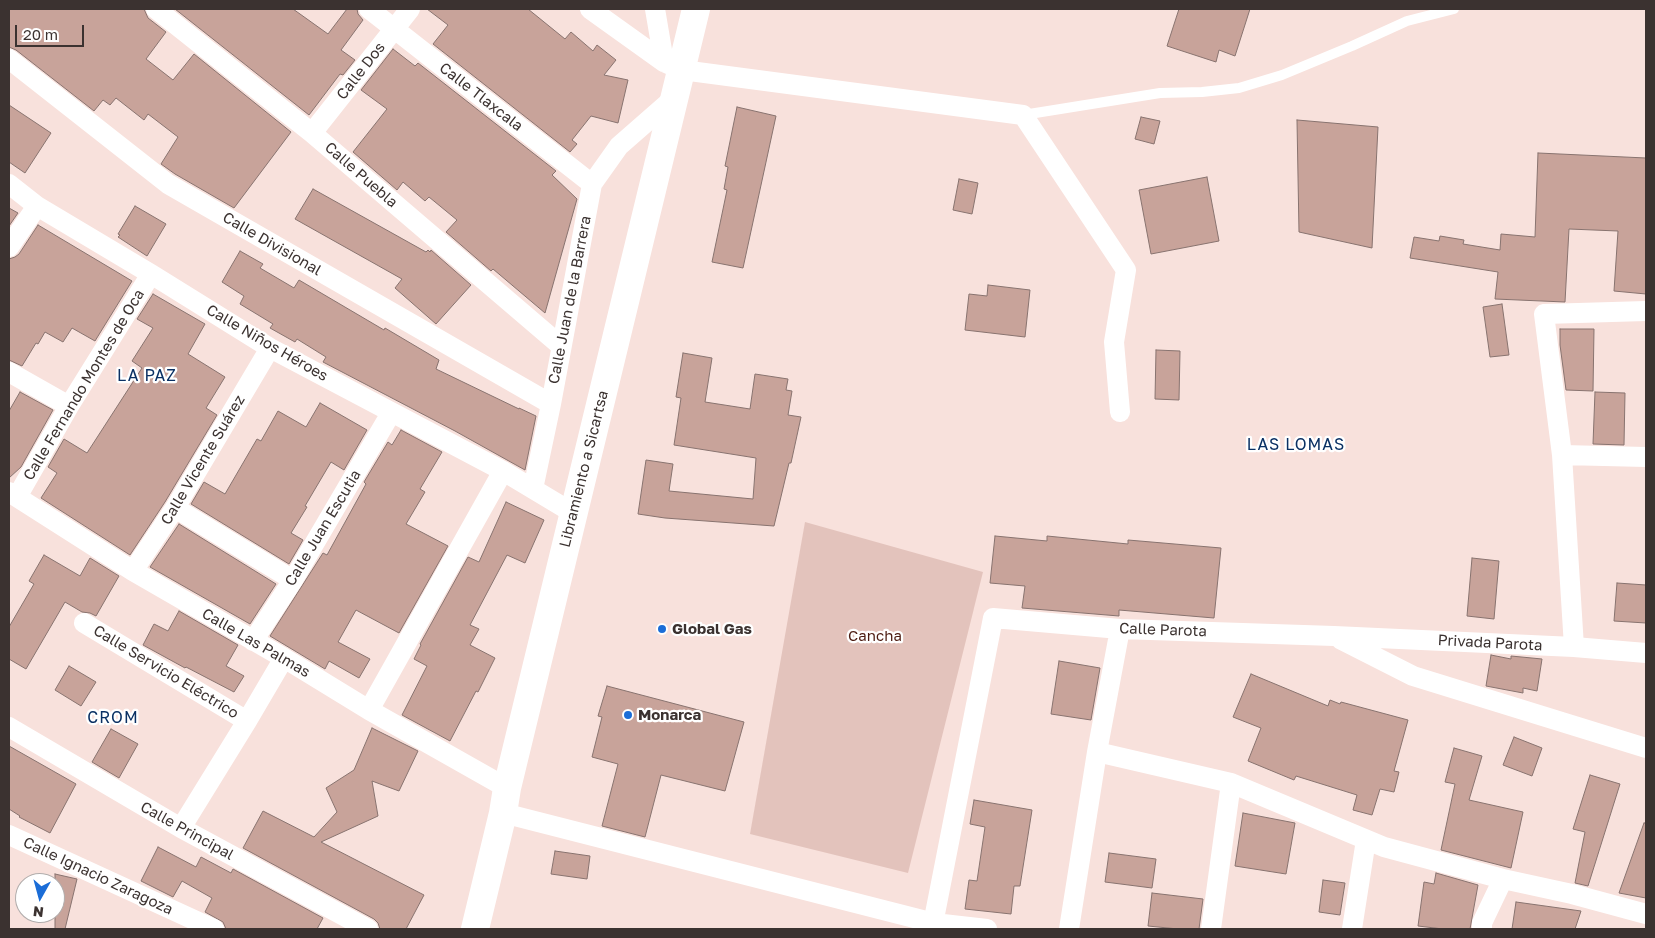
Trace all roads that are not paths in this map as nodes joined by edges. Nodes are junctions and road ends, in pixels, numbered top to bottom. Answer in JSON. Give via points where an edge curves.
{"nodes":[{"id":1,"x":156,"y":9,"type":"edge"},
{"id":2,"x":369,"y":9,"type":"edge"},
{"id":3,"x":410,"y":9,"type":"edge"},
{"id":4,"x":590,"y":9,"type":"edge"},
{"id":5,"x":655,"y":9,"type":"edge"},
{"id":6,"x":696,"y":9,"type":"edge"},
{"id":7,"x":1454,"y":9,"type":"edge"},
{"id":8,"x":394,"y":28,"type":"junction"},
{"id":9,"x":9,"y":59,"type":"edge"},
{"id":10,"x":673,"y":66,"type":"junction"},
{"id":11,"x":675,"y":97,"type":"junction"},
{"id":12,"x":1023,"y":115,"type":"junction"},
{"id":13,"x":312,"y":133,"type":"junction"},
{"id":14,"x":9,"y":184,"type":"edge"},
{"id":15,"x":592,"y":184,"type":"junction"},
{"id":16,"x":37,"y":206,"type":"junction"},
{"id":17,"x":9,"y":247,"type":"edge"},
{"id":18,"x":152,"y":274,"type":"junction"},
{"id":19,"x":1646,"y":311,"type":"edge"},
{"id":20,"x":561,"y":346,"type":"junction"},
{"id":21,"x":270,"y":348,"type":"junction"},
{"id":22,"x":9,"y":372,"type":"edge"},
{"id":23,"x":551,"y":404,"type":"junction"},
{"id":24,"x":69,"y":406,"type":"junction"},
{"id":25,"x":1120,"y":412,"type":"dead end"},
{"id":26,"x":391,"y":413,"type":"junction"},
{"id":27,"x":1562,"y":456,"type":"junction"},
{"id":28,"x":1646,"y":457,"type":"edge"},
{"id":29,"x":503,"y":471,"type":"junction"},
{"id":30,"x":533,"y":489,"type":"junction"},
{"id":31,"x":13,"y":495,"type":"edge"},
{"id":32,"x":175,"y":508,"type":"junction"},
{"id":33,"x":573,"y":513,"type":"junction"},
{"id":34,"x":133,"y":571,"type":"junction"},
{"id":35,"x":293,"y":580,"type":"junction"},
{"id":36,"x":84,"y":622,"type":"dead end"},
{"id":37,"x":1120,"y":629,"type":"junction"},
{"id":38,"x":1334,"y":636,"type":"junction"},
{"id":39,"x":253,"y":641,"type":"junction"},
{"id":40,"x":1574,"y":647,"type":"junction"},
{"id":41,"x":1646,"y":653,"type":"edge"},
{"id":42,"x":284,"y":658,"type":"junction"},
{"id":43,"x":369,"y":710,"type":"junction"},
{"id":44,"x":247,"y":721,"type":"junction"},
{"id":45,"x":9,"y":726,"type":"edge"},
{"id":46,"x":1646,"y":748,"type":"edge"},
{"id":47,"x":1097,"y":752,"type":"junction"},
{"id":48,"x":1232,"y":784,"type":"junction"},
{"id":49,"x":505,"y":800,"type":"junction"},
{"id":50,"x":181,"y":828,"type":"junction"},
{"id":51,"x":9,"y":835,"type":"edge"},
{"id":52,"x":1366,"y":840,"type":"junction"},
{"id":53,"x":1503,"y":879,"type":"junction"},
{"id":54,"x":1646,"y":914,"type":"edge"},
{"id":55,"x":1646,"y":919,"type":"edge"},
{"id":56,"x":933,"y":926,"type":"edge"},
{"id":57,"x":1065,"y":927,"type":"edge"},
{"id":58,"x":214,"y":929,"type":"edge"},
{"id":59,"x":368,"y":929,"type":"edge"},
{"id":60,"x":475,"y":929,"type":"edge"},
{"id":61,"x":987,"y":929,"type":"edge"},
{"id":62,"x":1211,"y":929,"type":"edge"},
{"id":63,"x":1352,"y":929,"type":"edge"},
{"id":64,"x":1482,"y":929,"type":"edge"},
{"id":65,"x":1644,"y":929,"type":"edge"}],
"edges":[{"from":1,"to":13,"type":"street","name":"Calle Puebla"},
{"from":2,"to":8,"type":"street","name":"Calle Tlaxcala"},
{"from":3,"to":8,"type":"street","name":"Calle Dos"},
{"from":4,"to":10,"type":"street"},
{"from":5,"to":10,"type":"street"},
{"from":6,"to":10,"type":"main road","name":"Libramiento a Sicartsa"},
{"from":7,"to":12,"type":"lane","via":[[1407,21],[1295,70],[1239,88],[1160,93]]},
{"from":8,"to":13,"type":"street","name":"Calle Dos"},
{"from":8,"to":15,"type":"street","name":"Calle Tlaxcala"},
{"from":9,"to":23,"type":"street","name":"Calle Divisional","via":[[168,184]]},
{"from":10,"to":11,"type":"main road","name":"Libramiento a Sicartsa"},
{"from":10,"to":12,"type":"street"},
{"from":11,"to":15,"type":"street","name":"Calle Juan de la Barrera","via":[[619,146]]},
{"from":11,"to":33,"type":"main road","name":"Libramiento a Sicartsa"},
{"from":12,"to":25,"type":"street","via":[[1126,270],[1114,342]]},
{"from":13,"to":20,"type":"street","name":"Calle Puebla"},
{"from":14,"to":16,"type":"street","name":"Calle Niños Héroes"},
{"from":15,"to":20,"type":"street","name":"Calle Juan de la Barrera"},
{"from":16,"to":17,"type":"street"},
{"from":16,"to":18,"type":"street","name":"Calle Niños Héroes"},
{"from":18,"to":21,"type":"street","name":"Calle Niños Héroes"},
{"from":18,"to":24,"type":"street","name":"Calle Fernando Montes de Oca"},
{"from":19,"to":27,"type":"street","via":[[1544,314]]},
{"from":20,"to":23,"type":"street","name":"Calle Juan de la Barrera"},
{"from":21,"to":26,"type":"street","name":"Calle Niños Héroes"},
{"from":21,"to":32,"type":"street","name":"Calle Vicente Suárez"},
{"from":22,"to":24,"type":"street"},
{"from":23,"to":30,"type":"street","name":"Calle Juan de la Barrera"},
{"from":24,"to":31,"type":"street","name":"Calle Fernando Montes de Oca"},
{"from":26,"to":29,"type":"street","name":"Calle Niños Héroes"},
{"from":26,"to":35,"type":"street","name":"Calle Juan Escutia"},
{"from":27,"to":28,"type":"street"},
{"from":27,"to":40,"type":"street"},
{"from":29,"to":30,"type":"street","name":"Calle Niños Héroes"},
{"from":29,"to":43,"type":"street"},
{"from":30,"to":33,"type":"street"},
{"from":31,"to":34,"type":"street","name":"Calle Las Palmas"},
{"from":32,"to":34,"type":"street","name":"Calle Vicente Suárez"},
{"from":32,"to":35,"type":"street"},
{"from":33,"to":49,"type":"main road","name":"Libramiento a Sicartsa"},
{"from":34,"to":39,"type":"street","name":"Calle Las Palmas"},
{"from":35,"to":39,"type":"street","name":"Calle Juan Escutia"},
{"from":36,"to":44,"type":"street","name":"Calle Servicio Eléctrico"},
{"from":37,"to":38,"type":"street","name":"Calle Parota"},
{"from":37,"to":47,"type":"street"},
{"from":37,"to":56,"type":"street","name":"Calle Parota","via":[[993,618]]},
{"from":38,"to":40,"type":"street","name":"Privada Parota"},
{"from":38,"to":46,"type":"street","via":[[1413,676]]},
{"from":39,"to":42,"type":"street","name":"Calle Las Palmas"},
{"from":40,"to":41,"type":"street","name":"Privada Parota"},
{"from":42,"to":43,"type":"street","name":"Calle Las Palmas"},
{"from":42,"to":44,"type":"street"},
{"from":43,"to":49,"type":"street","name":"Calle Las Palmas"},
{"from":44,"to":50,"type":"street"},
{"from":45,"to":50,"type":"street","name":"Calle Principal"},
{"from":47,"to":48,"type":"street"},
{"from":47,"to":57,"type":"street"},
{"from":48,"to":52,"type":"street"},
{"from":48,"to":62,"type":"street"},
{"from":49,"to":56,"type":"street","name":"Calle Las Palmas"},
{"from":49,"to":60,"type":"main road","name":"Libramiento a Sicartsa"},
{"from":50,"to":59,"type":"street","name":"Calle Principal"},
{"from":51,"to":58,"type":"street","name":"Calle Ignacio Zaragoza"},
{"from":52,"to":53,"type":"street"},
{"from":52,"to":63,"type":"street"},
{"from":53,"to":54,"type":"street"},
{"from":53,"to":64,"type":"street"},
{"from":55,"to":65,"type":"street"},
{"from":56,"to":61,"type":"street","name":"Calle Las Palmas"}]}
